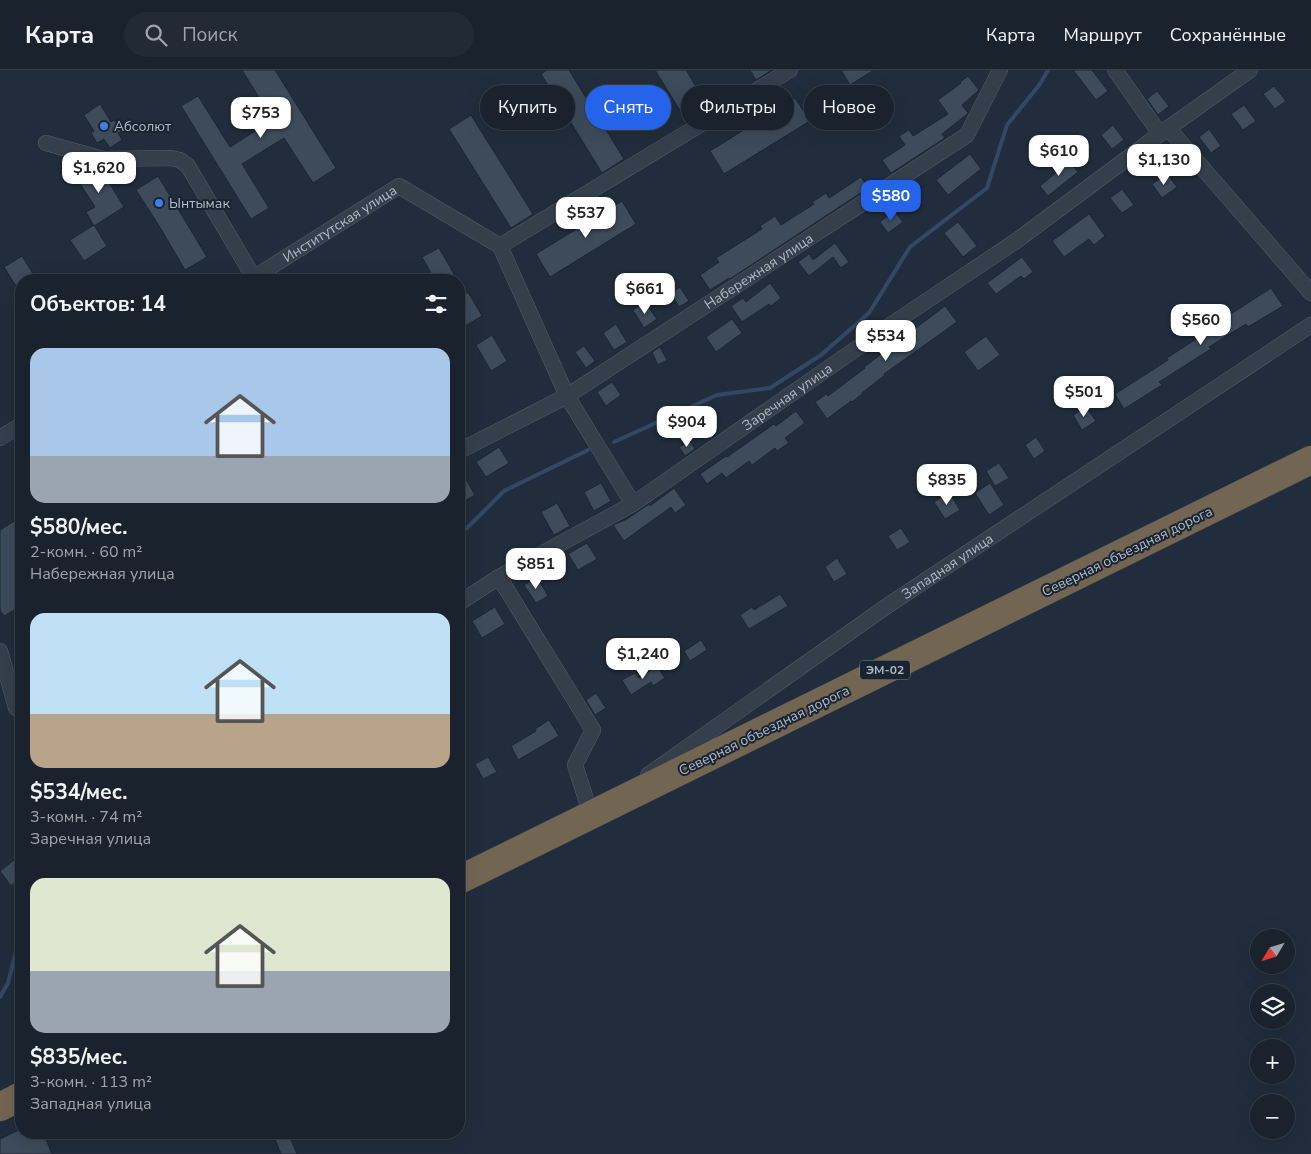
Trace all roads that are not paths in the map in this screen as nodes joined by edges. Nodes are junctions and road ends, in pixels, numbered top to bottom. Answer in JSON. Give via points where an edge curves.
{"nodes":[{"id":1,"x":790,"y":70,"type":"edge"},
{"id":2,"x":1000,"y":70,"type":"edge"},
{"id":3,"x":1115,"y":70,"type":"edge"},
{"id":4,"x":1250,"y":70,"type":"edge"},
{"id":5,"x":1164,"y":131,"type":"junction"},
{"id":6,"x":46,"y":144,"type":"dead end"},
{"id":7,"x":500,"y":246,"type":"junction"},
{"id":8,"x":249,"y":274,"type":"edge"},
{"id":9,"x":260,"y":274,"type":"edge"},
{"id":10,"x":1311,"y":293,"type":"edge"},
{"id":11,"x":1311,"y":325,"type":"edge"},
{"id":12,"x":567,"y":396,"type":"junction"},
{"id":13,"x":15,"y":429,"type":"edge"},
{"id":14,"x":0,"y":438,"type":"edge"},
{"id":15,"x":465,"y":448,"type":"edge"},
{"id":16,"x":1311,"y":460,"type":"edge"},
{"id":17,"x":633,"y":504,"type":"junction"},
{"id":18,"x":499,"y":577,"type":"junction"},
{"id":19,"x":465,"y":599,"type":"edge"},
{"id":20,"x":0,"y":651,"type":"edge"},
{"id":21,"x":15,"y":704,"type":"edge"},
{"id":22,"x":590,"y":816,"type":"junction"},
{"id":23,"x":465,"y":877,"type":"edge"},
{"id":24,"x":15,"y":1099,"type":"edge"},
{"id":25,"x":0,"y":1107,"type":"edge"}],
"edges":[{"from":1,"to":7,"type":"street"},
{"from":2,"to":12,"type":"street","name":"Набережная улица","via":[[967,134]]},
{"from":3,"to":5,"type":"street"},
{"from":4,"to":5,"type":"street","name":"Заречная улица"},
{"from":5,"to":10,"type":"street"},
{"from":5,"to":17,"type":"street","name":"Заречная улица","via":[[1016,241]]},
{"from":6,"to":8,"type":"street","via":[[103,159],[180,160],[188,166]]},
{"from":7,"to":9,"type":"street","name":"Институтская улица","via":[[399,186]]},
{"from":7,"to":12,"type":"street"},
{"from":11,"to":22,"type":"street","name":"Западная улица","via":[[886,606]]},
{"from":12,"to":15,"type":"street","name":"Набережная улица"},
{"from":12,"to":17,"type":"street"},
{"from":13,"to":14,"type":"street"},
{"from":16,"to":22,"type":"highway","name":"Северная объездная дорога","number":"ЭМ-02"},
{"from":17,"to":18,"type":"street","name":"Заречная улица"},
{"from":18,"to":19,"type":"street","name":"Заречная улица"},
{"from":18,"to":22,"type":"street","via":[[593,730],[575,765]]},
{"from":20,"to":21,"type":"street"},
{"from":22,"to":23,"type":"highway","name":"Северная объездная дорога","number":"ЭМ-02"},
{"from":24,"to":25,"type":"highway"}]}
